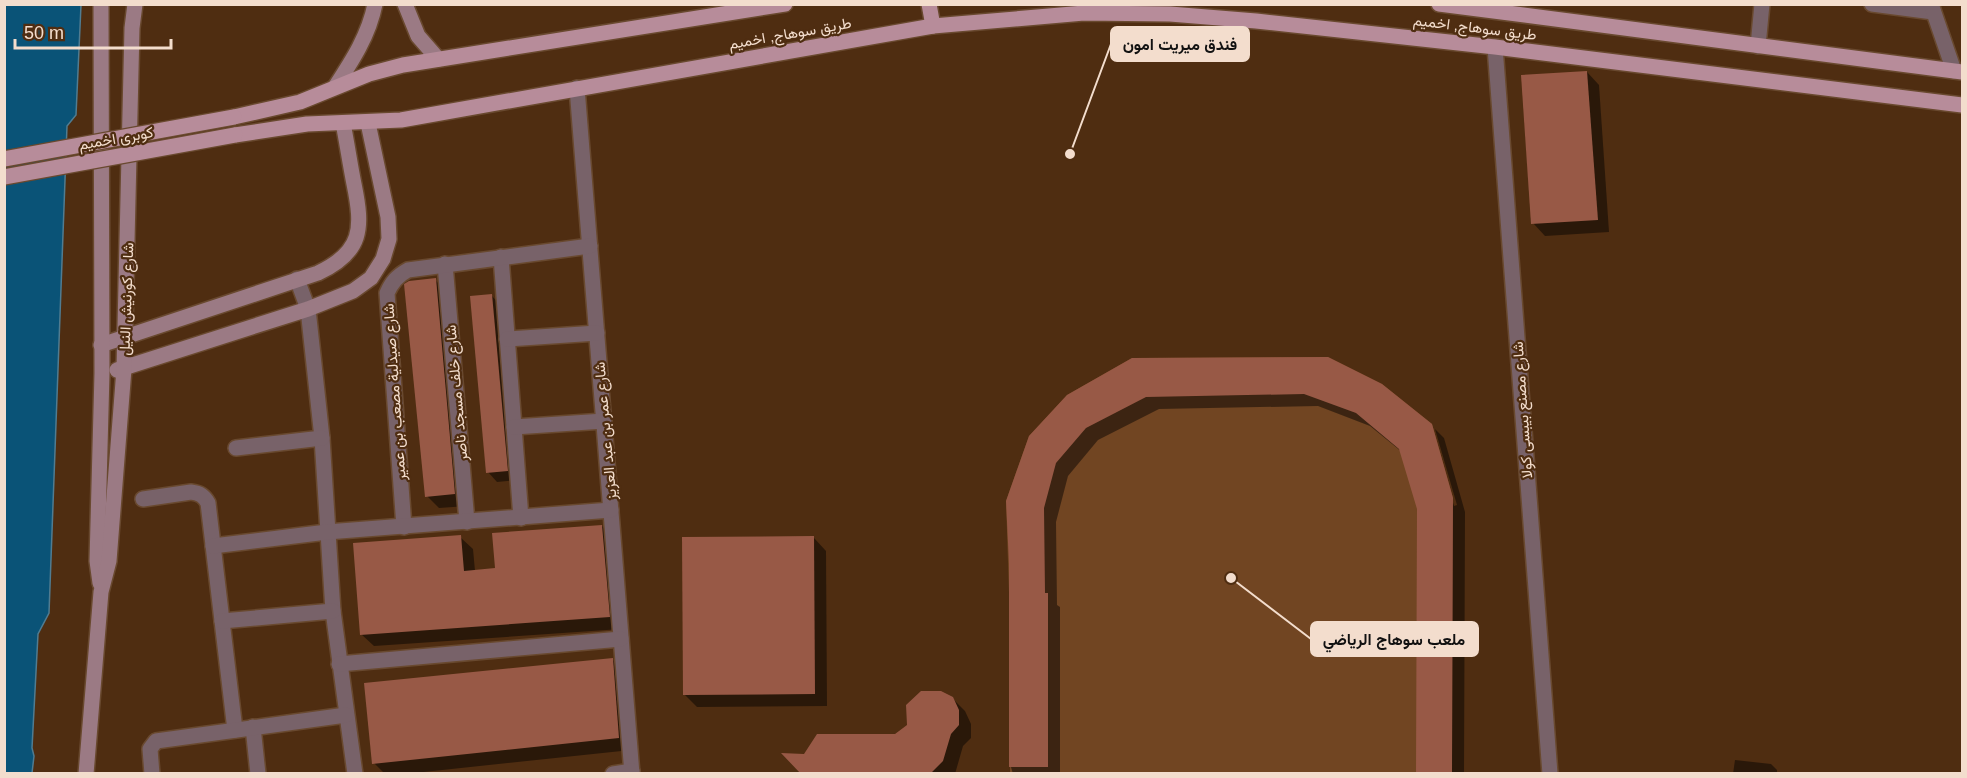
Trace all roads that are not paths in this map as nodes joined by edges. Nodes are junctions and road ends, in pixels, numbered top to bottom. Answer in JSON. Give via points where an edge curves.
{"nodes":[{"id":1,"x":102,"y":4,"type":"edge"},
{"id":2,"x":135,"y":4,"type":"edge"},
{"id":3,"x":375,"y":4,"type":"edge"},
{"id":4,"x":405,"y":4,"type":"edge"},
{"id":5,"x":785,"y":4,"type":"edge"},
{"id":6,"x":929,"y":4,"type":"edge"},
{"id":7,"x":1439,"y":4,"type":"edge"},
{"id":8,"x":1762,"y":4,"type":"edge"},
{"id":9,"x":1872,"y":4,"type":"edge"},
{"id":10,"x":1932,"y":8,"type":"edge"},
{"id":11,"x":933,"y":26,"type":"junction"},
{"id":12,"x":1758,"y":46,"type":"junction"},
{"id":13,"x":1495,"y":47,"type":"junction"},
{"id":14,"x":438,"y":59,"type":"junction"},
{"id":15,"x":1958,"y":71,"type":"edge"},
{"id":16,"x":335,"y":87,"type":"junction"},
{"id":17,"x":577,"y":88,"type":"junction"},
{"id":18,"x":1962,"y":105,"type":"edge"},
{"id":19,"x":234,"y":117,"type":"joint"},
{"id":20,"x":343,"y":123,"type":"junction"},
{"id":21,"x":368,"y":123,"type":"junction"},
{"id":22,"x":235,"y":135,"type":"joint"},
{"id":23,"x":4,"y":159,"type":"edge"},
{"id":24,"x":4,"y":177,"type":"edge"},
{"id":25,"x":590,"y":246,"type":"junction"},
{"id":26,"x":501,"y":257,"type":"junction"},
{"id":27,"x":445,"y":264,"type":"junction"},
{"id":28,"x":297,"y":279,"type":"junction"},
{"id":29,"x":308,"y":309,"type":"junction"},
{"id":30,"x":597,"y":333,"type":"junction"},
{"id":31,"x":125,"y":338,"type":"junction"},
{"id":32,"x":507,"y":339,"type":"junction"},
{"id":33,"x":102,"y":345,"type":"junction"},
{"id":34,"x":124,"y":369,"type":"junction"},
{"id":35,"x":102,"y":373,"type":"junction"},
{"id":36,"x":604,"y":421,"type":"junction"},
{"id":37,"x":514,"y":427,"type":"junction"},
{"id":38,"x":322,"y":438,"type":"junction"},
{"id":39,"x":236,"y":448,"type":"dead end"},
{"id":40,"x":143,"y":499,"type":"dead end"},
{"id":41,"x":611,"y":510,"type":"junction"},
{"id":42,"x":521,"y":518,"type":"junction"},
{"id":43,"x":467,"y":522,"type":"junction"},
{"id":44,"x":404,"y":527,"type":"junction"},
{"id":45,"x":327,"y":532,"type":"junction"},
{"id":46,"x":213,"y":546,"type":"junction"},
{"id":47,"x":101,"y":592,"type":"junction"},
{"id":48,"x":333,"y":611,"type":"junction"},
{"id":49,"x":222,"y":621,"type":"junction"},
{"id":50,"x":621,"y":639,"type":"junction"},
{"id":51,"x":339,"y":664,"type":"junction"},
{"id":52,"x":346,"y":715,"type":"junction"},
{"id":53,"x":253,"y":727,"type":"junction"},
{"id":54,"x":235,"y":730,"type":"junction"},
{"id":55,"x":632,"y":772,"type":"edge"},
{"id":56,"x":86,"y":774,"type":"edge"},
{"id":57,"x":152,"y":774,"type":"edge"},
{"id":58,"x":258,"y":774,"type":"edge"},
{"id":59,"x":356,"y":774,"type":"edge"},
{"id":60,"x":613,"y":774,"type":"edge"},
{"id":61,"x":1550,"y":774,"type":"edge"}],
"edges":[{"from":1,"to":33,"type":"main road","name":"شارع كورنيش النيل"},
{"from":2,"to":31,"type":"main road","name":"شارع كورنيش النيل"},
{"from":3,"to":16,"type":"main road","via":[[358,52]]},
{"from":4,"to":14,"type":"main road","via":[[418,36]]},
{"from":5,"to":14,"type":"main road","name":"طريق سوهاج, اخميم"},
{"from":6,"to":11,"type":"main road"},
{"from":7,"to":12,"type":"main road","name":"طريق سوهاج, اخميم"},
{"from":8,"to":12,"type":"street"},
{"from":9,"to":10,"type":"street"},
{"from":10,"to":15,"type":"street"},
{"from":11,"to":13,"type":"main road","name":"طريق سوهاج, اخميم","via":[[1084,13],[1170,14]]},
{"from":11,"to":17,"type":"main road","name":"طريق سوهاج, اخميم"},
{"from":12,"to":15,"type":"main road","name":"طريق سوهاج, اخميم"},
{"from":13,"to":18,"type":"main road","name":"طريق سوهاج, اخميم"},
{"from":13,"to":61,"type":"street","name":"شارع مصنع بيبسى كولا"},
{"from":14,"to":16,"type":"main road","name":"طريق سوهاج, اخميم","via":[[369,74]]},
{"from":16,"to":19,"type":"main road","name":"طريق سوهاج, اخميم","via":[[300,102]]},
{"from":17,"to":21,"type":"main road","name":"طريق سوهاج, اخميم","via":[[434,115]]},
{"from":17,"to":25,"type":"street","name":"شارع عمر بن عبد العزيز"},
{"from":19,"to":23,"type":"main road","name":"كوبرى اخميم","bridge":true},
{"from":20,"to":21,"type":"main road","name":"طريق سوهاج, اخميم"},
{"from":20,"to":22,"type":"main road","name":"طريق سوهاج, اخميم"},
{"from":20,"to":28,"type":"main road","via":[[358,202],[357,238],[334,265]]},
{"from":21,"to":29,"type":"main road","via":[[388,217],[389,239],[383,260],[370,278],[353,291]]},
{"from":22,"to":24,"type":"main road","name":"كوبرى اخميم","bridge":true},
{"from":25,"to":26,"type":"street","name":"شارع صيدلية مصعب بن عمير"},
{"from":25,"to":30,"type":"street","name":"شارع عمر بن عبد العزيز"},
{"from":26,"to":27,"type":"street","name":"شارع صيدلية مصعب بن عمير"},
{"from":26,"to":32,"type":"street"},
{"from":27,"to":43,"type":"street","name":"شارع خلف مسجد ناصر"},
{"from":27,"to":44,"type":"street","name":"شارع صيدلية مصعب بن عمير","via":[[398,275],[387,293]]},
{"from":28,"to":29,"type":"street"},
{"from":28,"to":31,"type":"main road"},
{"from":29,"to":34,"type":"main road"},
{"from":29,"to":38,"type":"street"},
{"from":30,"to":32,"type":"street"},
{"from":30,"to":36,"type":"street","name":"شارع عمر بن عبد العزيز"},
{"from":31,"to":33,"type":"main road"},
{"from":31,"to":34,"type":"main road","name":"شارع كورنيش النيل"},
{"from":32,"to":37,"type":"street"},
{"from":33,"to":35,"type":"main road","name":"شارع كورنيش النيل"},
{"from":34,"to":35,"type":"main road"},
{"from":34,"to":47,"type":"main road","name":"شارع كورنيش النيل","via":[[109,561]]},
{"from":35,"to":47,"type":"main road","name":"شارع كورنيش النيل","via":[[98,561]]},
{"from":36,"to":37,"type":"street"},
{"from":36,"to":41,"type":"street","name":"شارع عمر بن عبد العزيز"},
{"from":37,"to":42,"type":"street"},
{"from":38,"to":39,"type":"street"},
{"from":38,"to":45,"type":"street"},
{"from":40,"to":46,"type":"street","via":[[198,493],[204,497]]},
{"from":41,"to":42,"type":"street"},
{"from":41,"to":50,"type":"street","name":"شارع عمر بن عبد العزيز"},
{"from":42,"to":43,"type":"street"},
{"from":43,"to":44,"type":"street"},
{"from":44,"to":45,"type":"street"},
{"from":45,"to":46,"type":"street"},
{"from":45,"to":48,"type":"street"},
{"from":46,"to":49,"type":"street"},
{"from":47,"to":56,"type":"main road","name":"شارع كورنيش النيل"},
{"from":48,"to":49,"type":"street"},
{"from":48,"to":51,"type":"street"},
{"from":49,"to":54,"type":"street"},
{"from":50,"to":51,"type":"street"},
{"from":50,"to":55,"type":"street","name":"شارع عمر بن عبد العزيز"},
{"from":51,"to":52,"type":"street"},
{"from":52,"to":53,"type":"street"},
{"from":52,"to":59,"type":"street"},
{"from":53,"to":54,"type":"street"},
{"from":53,"to":58,"type":"street"},
{"from":54,"to":57,"type":"street","via":[[156,741],[150,749]]},
{"from":55,"to":60,"type":"street"}]}
